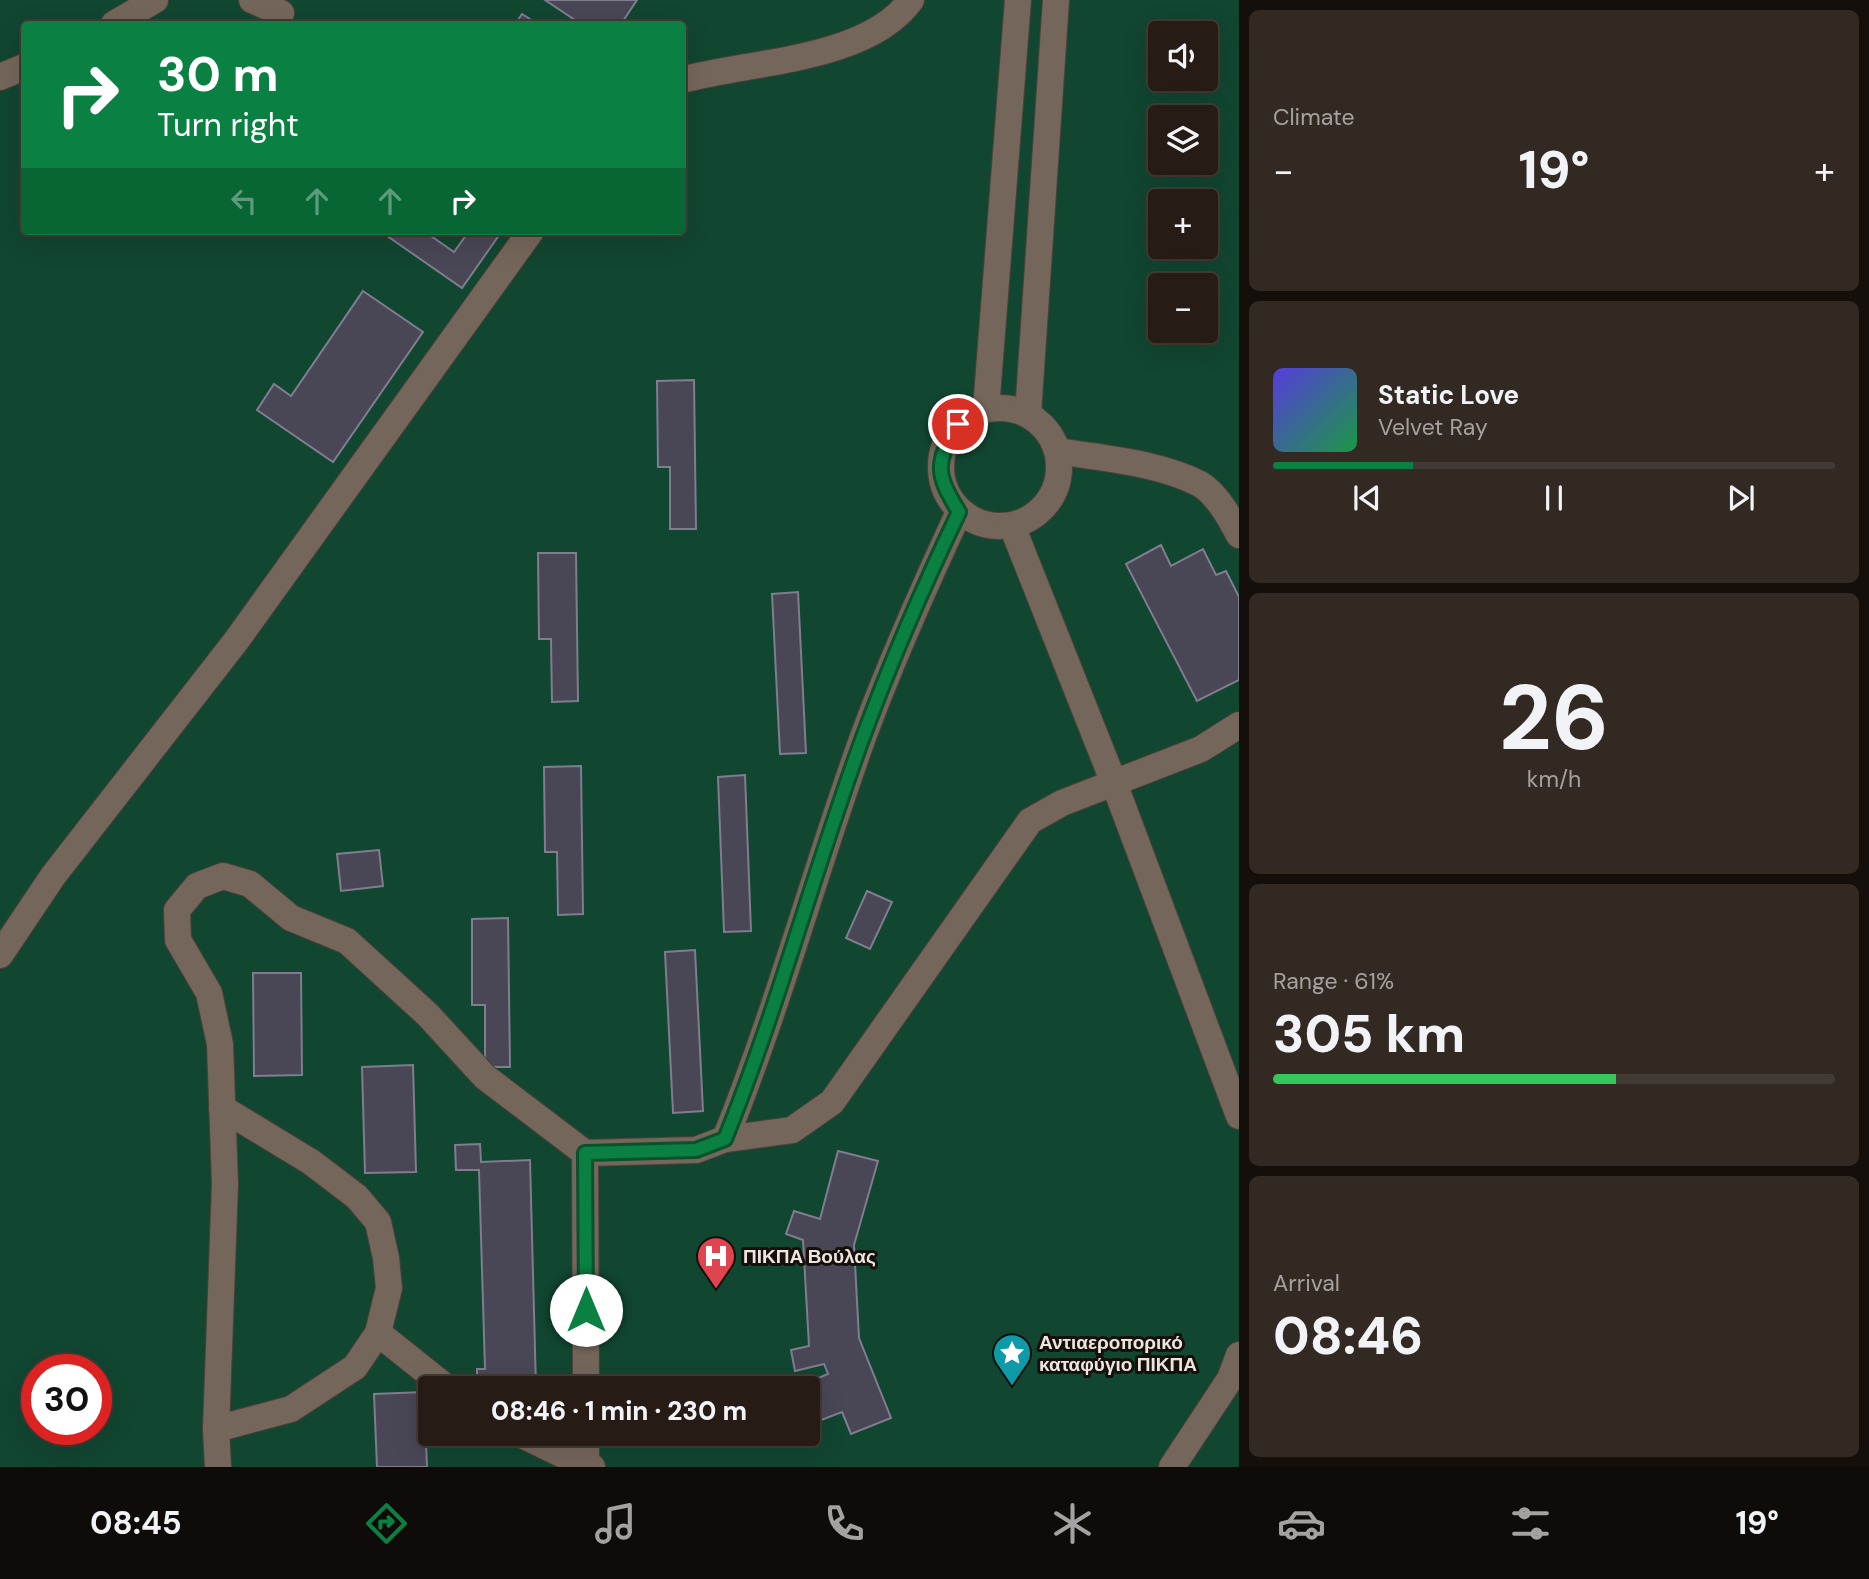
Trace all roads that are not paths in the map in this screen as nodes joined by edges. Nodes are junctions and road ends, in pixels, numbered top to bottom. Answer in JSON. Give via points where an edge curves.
{"nodes":[{"id":1,"x":155,"y":0,"type":"edge"},
{"id":2,"x":252,"y":0,"type":"edge"},
{"id":3,"x":911,"y":0,"type":"edge"},
{"id":4,"x":1018,"y":0,"type":"edge"},
{"id":5,"x":1056,"y":0,"type":"edge"},
{"id":6,"x":281,"y":13,"type":"edge"},
{"id":7,"x":119,"y":21,"type":"edge"},
{"id":8,"x":21,"y":68,"type":"edge"},
{"id":9,"x":0,"y":77,"type":"edge"},
{"id":10,"x":686,"y":79,"type":"edge"},
{"id":11,"x":528,"y":235,"type":"edge"},
{"id":12,"x":986,"y":409,"type":"junction"},
{"id":13,"x":1028,"y":414,"type":"junction"},
{"id":14,"x":1058,"y":452,"type":"junction"},
{"id":15,"x":959,"y":512,"type":"junction"},
{"id":16,"x":1012,"y":526,"type":"junction"},
{"id":17,"x":1239,"y":535,"type":"edge"},
{"id":18,"x":1239,"y":725,"type":"edge"},
{"id":19,"x":1114,"y":783,"type":"junction"},
{"id":20,"x":0,"y":956,"type":"edge"},
{"id":21,"x":222,"y":1108,"type":"junction"},
{"id":22,"x":1239,"y":1116,"type":"edge"},
{"id":23,"x":725,"y":1139,"type":"junction"},
{"id":24,"x":585,"y":1153,"type":"junction"},
{"id":25,"x":378,"y":1333,"type":"junction"},
{"id":26,"x":1239,"y":1355,"type":"edge"},
{"id":27,"x":432,"y":1376,"type":"edge"},
{"id":28,"x":586,"y":1376,"type":"edge"},
{"id":29,"x":216,"y":1429,"type":"junction"},
{"id":30,"x":544,"y":1446,"type":"edge"},
{"id":31,"x":586,"y":1446,"type":"edge"},
{"id":32,"x":218,"y":1467,"type":"edge"},
{"id":33,"x":586,"y":1467,"type":"edge"},
{"id":34,"x":592,"y":1467,"type":"edge"},
{"id":35,"x":1172,"y":1467,"type":"edge"}],
"edges":[{"from":1,"to":7,"type":"street"},
{"from":2,"to":6,"type":"street"},
{"from":3,"to":10,"type":"street","via":[[901,14],[851,41],[807,56]]},
{"from":4,"to":12,"type":"street"},
{"from":5,"to":13,"type":"street"},
{"from":8,"to":9,"type":"street"},
{"from":11,"to":20,"type":"street","via":[[236,642],[53,876]]},
{"from":12,"to":13,"type":"street","via":[[1008,408]]},
{"from":12,"to":15,"type":"street","via":[[958,424],[942,452],[942,484]]},
{"from":13,"to":14,"type":"street","via":[[1046,430]]},
{"from":14,"to":16,"type":"street","via":[[1059,475],[1051,499],[1034,516]]},
{"from":14,"to":17,"type":"street","via":[[1150,467],[1202,485]]},
{"from":15,"to":16,"type":"street","via":[[984,525]]},
{"from":15,"to":23,"type":"street","via":[[864,736]]},
{"from":16,"to":19,"type":"street"},
{"from":18,"to":19,"type":"street","via":[[1201,749]]},
{"from":19,"to":22,"type":"street"},
{"from":19,"to":23,"type":"street","via":[[1030,821],[832,1102],[792,1130]]},
{"from":21,"to":24,"type":"street","via":[[220,1044],[209,993],[178,940],[177,910],[197,886],[223,876],[250,884],[291,918],[347,941],[427,1014],[485,1077]]},
{"from":21,"to":25,"type":"street","via":[[312,1162],[357,1197],[378,1222],[389,1288]]},
{"from":21,"to":29,"type":"street","via":[[225,1184]]},
{"from":23,"to":24,"type":"street","via":[[696,1150]]},
{"from":24,"to":28,"type":"street"},
{"from":25,"to":27,"type":"street"},
{"from":25,"to":29,"type":"street","via":[[355,1367],[291,1409]]},
{"from":26,"to":35,"type":"street","via":[[1230,1379]]},
{"from":29,"to":32,"type":"street"},
{"from":30,"to":33,"type":"street"},
{"from":31,"to":33,"type":"street"},
{"from":33,"to":34,"type":"street"}]}
